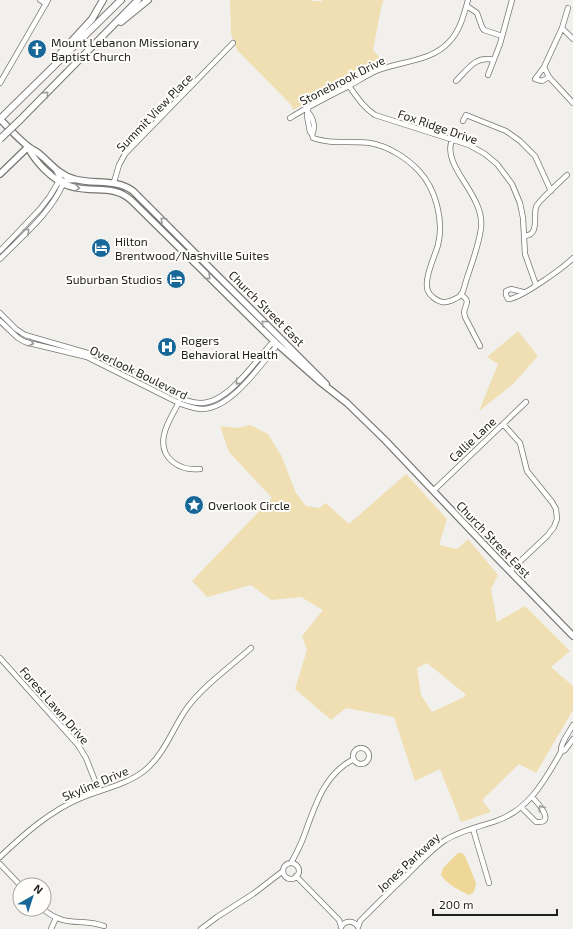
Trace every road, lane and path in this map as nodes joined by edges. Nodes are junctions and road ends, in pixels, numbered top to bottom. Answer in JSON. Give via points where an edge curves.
{"nodes":[{"id":1,"x":40,"y":0,"type":"edge"},
{"id":2,"x":103,"y":0,"type":"edge"},
{"id":3,"x":121,"y":0,"type":"edge"},
{"id":4,"x":138,"y":0,"type":"edge"},
{"id":5,"x":148,"y":0,"type":"edge"},
{"id":6,"x":468,"y":0,"type":"edge"},
{"id":7,"x":512,"y":0,"type":"edge"},
{"id":8,"x":47,"y":2,"type":"edge"},
{"id":9,"x":467,"y":6,"type":"junction"},
{"id":10,"x":568,"y":8,"type":"dead end"},
{"id":11,"x":562,"y":28,"type":"junction"},
{"id":12,"x":105,"y":34,"type":"junction"},
{"id":13,"x":502,"y":36,"type":"junction"},
{"id":14,"x":573,"y":39,"type":"edge"},
{"id":15,"x":233,"y":43,"type":"dead end"},
{"id":16,"x":494,"y":60,"type":"junction"},
{"id":17,"x":544,"y":67,"type":"junction"},
{"id":18,"x":488,"y":75,"type":"dead end"},
{"id":19,"x":549,"y":77,"type":"junction"},
{"id":20,"x":456,"y":81,"type":"dead end"},
{"id":21,"x":0,"y":83,"type":"edge"},
{"id":22,"x":349,"y":86,"type":"junction"},
{"id":23,"x":573,"y":103,"type":"edge"},
{"id":24,"x":10,"y":109,"type":"junction"},
{"id":25,"x":308,"y":110,"type":"junction"},
{"id":26,"x":290,"y":118,"type":"dead end"},
{"id":27,"x":0,"y":119,"type":"edge"},
{"id":28,"x":463,"y":121,"type":"dead end"},
{"id":29,"x":0,"y":140,"type":"edge"},
{"id":30,"x":452,"y":140,"type":"junction"},
{"id":31,"x":28,"y":147,"type":"junction"},
{"id":32,"x":56,"y":170,"type":"junction"},
{"id":33,"x":0,"y":174,"type":"edge"},
{"id":34,"x":567,"y":175,"type":"dead end"},
{"id":35,"x":75,"y":180,"type":"junction"},
{"id":36,"x":61,"y":182,"type":"junction"},
{"id":37,"x":114,"y":182,"type":"junction"},
{"id":38,"x":551,"y":191,"type":"junction"},
{"id":39,"x":524,"y":236,"type":"junction"},
{"id":40,"x":0,"y":251,"type":"edge"},
{"id":41,"x":573,"y":258,"type":"edge"},
{"id":42,"x":0,"y":259,"type":"edge"},
{"id":43,"x":536,"y":285,"type":"junction"},
{"id":44,"x":523,"y":292,"type":"dead end"},
{"id":45,"x":461,"y":294,"type":"junction"},
{"id":46,"x":0,"y":313,"type":"edge"},
{"id":47,"x":0,"y":321,"type":"edge"},
{"id":48,"x":276,"y":344,"type":"junction"},
{"id":49,"x":480,"y":346,"type":"dead end"},
{"id":50,"x":332,"y":390,"type":"junction"},
{"id":51,"x":181,"y":398,"type":"junction"},
{"id":52,"x":526,"y":402,"type":"dead end"},
{"id":53,"x":178,"y":403,"type":"junction"},
{"id":54,"x":502,"y":424,"type":"junction"},
{"id":55,"x":200,"y":469,"type":"dead end"},
{"id":56,"x":433,"y":490,"type":"junction"},
{"id":57,"x":510,"y":571,"type":"junction"},
{"id":58,"x":573,"y":636,"type":"edge"},
{"id":59,"x":251,"y":648,"type":"dead end"},
{"id":60,"x":0,"y":658,"type":"edge"},
{"id":61,"x":573,"y":725,"type":"edge"},
{"id":62,"x":573,"y":739,"type":"edge"},
{"id":63,"x":561,"y":752,"type":"junction"},
{"id":64,"x":354,"y":759,"type":"dead end"},
{"id":65,"x":99,"y":791,"type":"junction"},
{"id":66,"x":532,"y":797,"type":"junction"},
{"id":67,"x":521,"y":807,"type":"junction"},
{"id":68,"x":473,"y":829,"type":"junction"},
{"id":69,"x":0,"y":857,"type":"edge"},
{"id":70,"x":291,"y":863,"type":"junction"},
{"id":71,"x":0,"y":864,"type":"edge"},
{"id":72,"x":283,"y":871,"type":"junction"},
{"id":73,"x":296,"y":876,"type":"junction"},
{"id":74,"x":12,"y":877,"type":"edge"},
{"id":75,"x":489,"y":883,"type":"dead end"},
{"id":76,"x":52,"y":915,"type":"edge"},
{"id":77,"x":56,"y":918,"type":"junction"},
{"id":78,"x":339,"y":920,"type":"junction"},
{"id":79,"x":360,"y":921,"type":"junction"},
{"id":80,"x":346,"y":922,"type":"junction"},
{"id":81,"x":353,"y":922,"type":"junction"},
{"id":82,"x":104,"y":926,"type":"dead end"},
{"id":83,"x":341,"y":928,"type":"edge"},
{"id":84,"x":358,"y":928,"type":"edge"},
{"id":85,"x":51,"y":929,"type":"edge"},
{"id":86,"x":201,"y":929,"type":"edge"}],
"edges":[{"from":1,"to":8,"type":"street"},
{"from":2,"to":24,"type":"highway","via":[[92,19]]},
{"from":3,"to":24,"type":"highway"},
{"from":4,"to":12,"type":"highway"},
{"from":5,"to":12,"type":"highway"},
{"from":6,"to":9,"type":"street","name":"Stonebrook Drive"},
{"from":7,"to":13,"type":"street"},
{"from":8,"to":21,"type":"street"},
{"from":9,"to":13,"type":"street","via":[[478,13],[484,30]]},
{"from":9,"to":22,"type":"street","name":"Stonebrook Drive","via":[[450,42],[437,51],[424,58],[375,71]]},
{"from":10,"to":11,"type":"street"},
{"from":11,"to":14,"type":"street"},
{"from":11,"to":17,"type":"street"},
{"from":29,"to":12,"type":"highway","one_way":true,"bridge":true},
{"from":13,"to":16,"type":"street"},
{"from":15,"to":37,"type":"street","name":"Summit View Place","via":[[125,154]]},
{"from":16,"to":18,"type":"street"},
{"from":16,"to":20,"type":"street","via":[[479,59]]},
{"from":17,"to":19,"type":"street"},
{"from":17,"to":19,"type":"street","via":[[535,78],[542,81]]},
{"from":19,"to":23,"type":"street"},
{"from":22,"to":25,"type":"street","name":"Stonebrook Drive"},
{"from":22,"to":30,"type":"street","name":"Fox Ridge Drive","via":[[367,110],[375,115]]},
{"from":24,"to":27,"type":"highway"},
{"from":25,"to":26,"type":"street","name":"Stonebrook Drive"},
{"from":25,"to":45,"type":"street","via":[[312,116],[313,138],[320,141],[370,143],[404,158],[420,172],[434,197],[440,226],[427,290],[441,302],[450,301]]},
{"from":27,"to":31,"type":"main road","name":"Church Street East"},
{"from":28,"to":38,"type":"street","via":[[466,115],[510,132],[534,154]]},
{"from":30,"to":39,"type":"street","name":"Fox Ridge Drive","via":[[469,145],[485,154],[506,175],[520,203]]},
{"from":30,"to":45,"type":"street","via":[[449,147],[451,157],[477,204],[481,224],[476,250]]},
{"from":31,"to":32,"type":"main road","name":"Church Street East"},
{"from":31,"to":33,"type":"main road"},
{"from":31,"to":36,"type":"main road","name":"Church Street East","via":[[32,156],[48,174]]},
{"from":32,"to":35,"type":"main road","name":"Church Street East"},
{"from":32,"to":36,"type":"street"},
{"from":34,"to":38,"type":"street"},
{"from":35,"to":36,"type":"street"},
{"from":35,"to":37,"type":"main road","name":"Church Street East"},
{"from":36,"to":40,"type":"street","via":[[43,206]]},
{"from":42,"to":36,"type":"street","one_way":true,"via":[[54,201]]},
{"from":36,"to":48,"type":"main road","name":"Church Street East","one_way":true,"via":[[74,188],[113,190],[127,196]]},
{"from":50,"to":37,"type":"main road","name":"Church Street East","one_way":true,"via":[[143,200],[130,188]]},
{"from":38,"to":39,"type":"street","via":[[537,205],[533,230]]},
{"from":39,"to":43,"type":"street","name":"Fox Ridge Drive","via":[[526,259]]},
{"from":41,"to":43,"type":"street"},
{"from":43,"to":44,"type":"street"},
{"from":45,"to":49,"type":"street","via":[[467,302],[465,317]]},
{"from":46,"to":51,"type":"street","name":"Overlook Boulevard","via":[[25,335],[98,356]]},
{"from":47,"to":53,"type":"street","name":"Overlook Boulevard","one_way":true,"via":[[25,342],[87,357]]},
{"from":48,"to":50,"type":"main road","name":"Church Street East"},
{"from":48,"to":51,"type":"street","name":"Overlook Boulevard","one_way":true,"via":[[271,344],[235,385],[218,399],[200,403]]},
{"from":48,"to":53,"type":"street","name":"Overlook Boulevard","via":[[228,400],[203,409]]},
{"from":50,"to":56,"type":"main road","name":"Church Street East"},
{"from":51,"to":53,"type":"street"},
{"from":52,"to":54,"type":"street","name":"Callie Lane"},
{"from":53,"to":55,"type":"street","via":[[164,433],[165,451],[177,466],[191,470]]},
{"from":54,"to":56,"type":"street","name":"Callie Lane"},
{"from":54,"to":57,"type":"street","via":[[520,443],[527,471],[552,502],[557,519],[548,536]]},
{"from":56,"to":57,"type":"main road","name":"Church Street East"},
{"from":57,"to":58,"type":"main road","name":"Church Street East"},
{"from":59,"to":65,"type":"street","name":"Skyline Drive","via":[[193,701],[165,747],[150,766],[126,782]]},
{"from":60,"to":65,"type":"street","name":"Forest Lawn Drive","via":[[78,745]]},
{"from":61,"to":63,"type":"street","name":"Jones Parkway","via":[[562,744]]},
{"from":62,"to":63,"type":"street","name":"Jones Parkway"},
{"from":63,"to":66,"type":"street","name":"Jones Parkway"},
{"from":64,"to":70,"type":"street","via":[[341,767],[323,789]]},
{"from":65,"to":69,"type":"street","name":"Skyline Drive","via":[[58,810],[23,835]]},
{"from":66,"to":67,"type":"street","name":"Jones Parkway"},
{"from":67,"to":66,"type":"street","one_way":true,"via":[[534,821],[542,821],[545,813]]},
{"from":67,"to":68,"type":"street","name":"Jones Parkway","via":[[498,820]]},
{"from":68,"to":75,"type":"street"},
{"from":68,"to":79,"type":"street","name":"Jones Parkway","via":[[452,836],[434,849]]},
{"from":70,"to":72,"type":"street","via":[[285,865]]},
{"from":70,"to":73,"type":"street","via":[[298,868]]},
{"from":71,"to":74,"type":"street"},
{"from":72,"to":73,"type":"street","via":[[288,878]]},
{"from":72,"to":86,"type":"street"},
{"from":73,"to":78,"type":"street"},
{"from":76,"to":77,"type":"street"},
{"from":77,"to":82,"type":"street"},
{"from":77,"to":85,"type":"street"},
{"from":78,"to":80,"type":"street"},
{"from":78,"to":83,"type":"street"},
{"from":79,"to":81,"type":"street"},
{"from":79,"to":84,"type":"street","name":"Jones Parkway"},
{"from":80,"to":81,"type":"street"},
{"from":80,"to":83,"type":"street"},
{"from":81,"to":84,"type":"street"}]}
